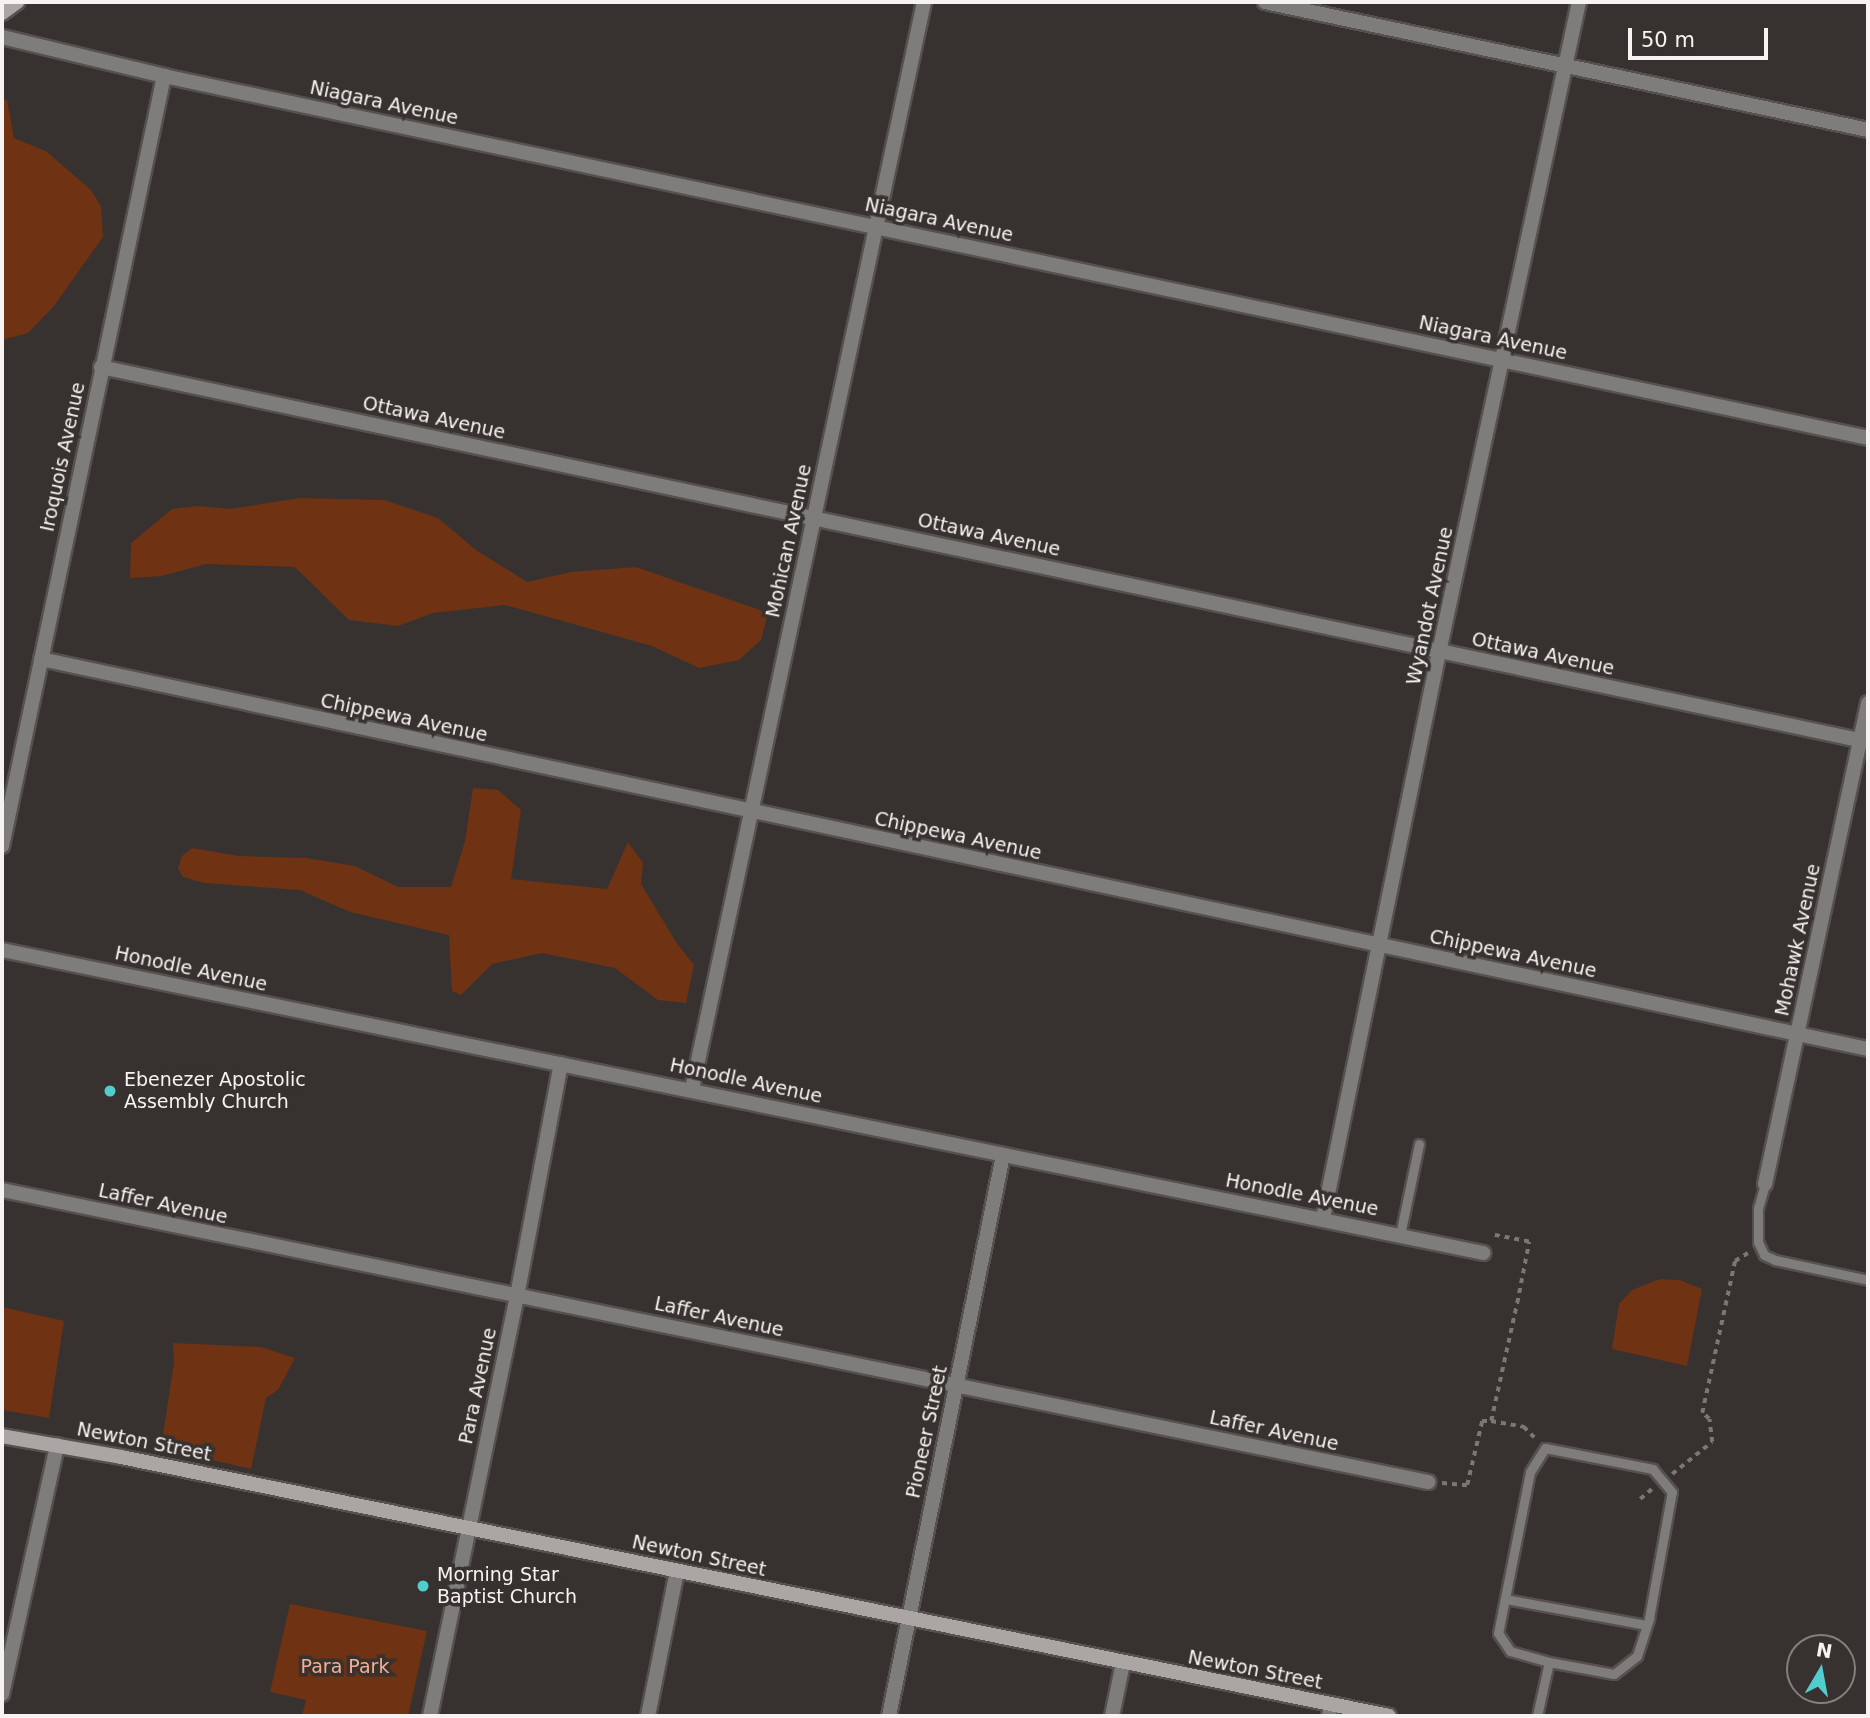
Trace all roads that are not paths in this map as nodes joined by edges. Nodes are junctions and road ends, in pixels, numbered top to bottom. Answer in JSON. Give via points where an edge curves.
{"nodes":[{"id":1,"x":17,"y":2,"type":"edge"},
{"id":2,"x":924,"y":2,"type":"edge"},
{"id":3,"x":1265,"y":2,"type":"edge"},
{"id":4,"x":1579,"y":2,"type":"edge"},
{"id":5,"x":2,"y":13,"type":"edge"},
{"id":6,"x":2,"y":37,"type":"edge"},
{"id":7,"x":1565,"y":68,"type":"junction"},
{"id":8,"x":164,"y":76,"type":"junction"},
{"id":9,"x":1868,"y":130,"type":"edge"},
{"id":10,"x":877,"y":227,"type":"junction"},
{"id":11,"x":1502,"y":360,"type":"junction"},
{"id":12,"x":101,"y":367,"type":"junction"},
{"id":13,"x":1868,"y":438,"type":"edge"},
{"id":14,"x":813,"y":517,"type":"junction"},
{"id":15,"x":1439,"y":652,"type":"junction"},
{"id":16,"x":41,"y":659,"type":"junction"},
{"id":17,"x":1868,"y":703,"type":"edge"},
{"id":18,"x":1864,"y":741,"type":"edge"},
{"id":19,"x":751,"y":812,"type":"junction"},
{"id":20,"x":2,"y":846,"type":"edge"},
{"id":21,"x":1379,"y":945,"type":"junction"},
{"id":22,"x":2,"y":950,"type":"edge"},
{"id":23,"x":1798,"y":1034,"type":"junction"},
{"id":24,"x":1868,"y":1049,"type":"edge"},
{"id":25,"x":561,"y":1064,"type":"junction"},
{"id":26,"x":692,"y":1089,"type":"junction"},
{"id":27,"x":1419,"y":1144,"type":"dead end"},
{"id":28,"x":1003,"y":1155,"type":"junction"},
{"id":29,"x":1765,"y":1184,"type":"joint"},
{"id":30,"x":2,"y":1190,"type":"edge"},
{"id":31,"x":1323,"y":1218,"type":"junction"},
{"id":32,"x":1400,"y":1235,"type":"junction"},
{"id":33,"x":1483,"y":1252,"type":"dead end"},
{"id":34,"x":1868,"y":1280,"type":"edge"},
{"id":35,"x":517,"y":1296,"type":"junction"},
{"id":36,"x":956,"y":1385,"type":"junction"},
{"id":37,"x":2,"y":1436,"type":"edge"},
{"id":38,"x":57,"y":1445,"type":"junction"},
{"id":39,"x":1428,"y":1482,"type":"dead end"},
{"id":40,"x":467,"y":1529,"type":"junction"},
{"id":41,"x":677,"y":1571,"type":"junction"},
{"id":42,"x":1505,"y":1599,"type":"junction"},
{"id":43,"x":907,"y":1620,"type":"junction"},
{"id":44,"x":1647,"y":1626,"type":"junction"},
{"id":45,"x":1549,"y":1662,"type":"junction"},
{"id":46,"x":1123,"y":1663,"type":"junction"},
{"id":47,"x":2,"y":1694,"type":"edge"},
{"id":48,"x":1330,"y":1710,"type":"edge"},
{"id":49,"x":430,"y":1716,"type":"edge"},
{"id":50,"x":648,"y":1716,"type":"edge"},
{"id":51,"x":888,"y":1716,"type":"edge"},
{"id":52,"x":1112,"y":1716,"type":"edge"},
{"id":53,"x":1389,"y":1716,"type":"edge"},
{"id":54,"x":1537,"y":1716,"type":"edge"}],
"edges":[{"from":1,"to":5,"type":"street"},
{"from":2,"to":10,"type":"street","name":"Mohican Avenue"},
{"from":3,"to":7,"type":"street"},
{"from":4,"to":7,"type":"street","name":"Wyandot Avenue"},
{"from":6,"to":8,"type":"street","name":"Niagara Avenue"},
{"from":7,"to":9,"type":"street"},
{"from":7,"to":11,"type":"street","name":"Wyandot Avenue"},
{"from":8,"to":10,"type":"street","name":"Niagara Avenue"},
{"from":8,"to":12,"type":"street","name":"Iroquois Avenue"},
{"from":10,"to":11,"type":"street","name":"Niagara Avenue"},
{"from":10,"to":14,"type":"street","name":"Mohican Avenue"},
{"from":11,"to":13,"type":"street","name":"Niagara Avenue"},
{"from":11,"to":15,"type":"street","name":"Wyandot Avenue"},
{"from":12,"to":14,"type":"street","name":"Ottawa Avenue"},
{"from":12,"to":16,"type":"street","name":"Iroquois Avenue"},
{"from":14,"to":15,"type":"street","name":"Ottawa Avenue"},
{"from":14,"to":19,"type":"street","name":"Mohican Avenue"},
{"from":15,"to":18,"type":"street","name":"Ottawa Avenue"},
{"from":15,"to":21,"type":"street","name":"Wyandot Avenue"},
{"from":16,"to":19,"type":"street","name":"Chippewa Avenue"},
{"from":16,"to":20,"type":"street","name":"Iroquois Avenue"},
{"from":17,"to":18,"type":"street","name":"Mohawk Avenue"},
{"from":18,"to":23,"type":"street","name":"Mohawk Avenue"},
{"from":19,"to":21,"type":"street","name":"Chippewa Avenue"},
{"from":19,"to":26,"type":"street","name":"Mohican Avenue"},
{"from":21,"to":23,"type":"street","name":"Chippewa Avenue"},
{"from":21,"to":31,"type":"street","name":"Wyandot Avenue"},
{"from":22,"to":25,"type":"street","name":"Honodle Avenue"},
{"from":23,"to":24,"type":"street","name":"Chippewa Avenue"},
{"from":23,"to":29,"type":"street","name":"Mohawk Avenue"},
{"from":25,"to":26,"type":"street","name":"Honodle Avenue"},
{"from":25,"to":35,"type":"street","name":"Para Avenue"},
{"from":26,"to":28,"type":"street","name":"Honodle Avenue"},
{"from":27,"to":32,"type":"lane"},
{"from":28,"to":31,"type":"street","name":"Honodle Avenue"},
{"from":28,"to":36,"type":"street","name":"Pioneer Street"},
{"from":29,"to":34,"type":"lane","via":[[1758,1209],[1763,1255]]},
{"from":30,"to":35,"type":"street","name":"Laffer Avenue"},
{"from":31,"to":32,"type":"street","name":"Honodle Avenue"},
{"from":32,"to":33,"type":"street","name":"Honodle Avenue"},
{"from":35,"to":36,"type":"street","name":"Laffer Avenue"},
{"from":35,"to":40,"type":"street","name":"Para Avenue"},
{"from":36,"to":39,"type":"street","name":"Laffer Avenue"},
{"from":36,"to":43,"type":"street","name":"Pioneer Street"},
{"from":37,"to":38,"type":"street","name":"Newton Street"},
{"from":38,"to":40,"type":"street","name":"Newton Street"},
{"from":38,"to":47,"type":"street"},
{"from":40,"to":41,"type":"street","name":"Newton Street"},
{"from":40,"to":49,"type":"street","name":"Para Avenue"},
{"from":41,"to":43,"type":"street","name":"Newton Street"},
{"from":41,"to":50,"type":"street"},
{"from":42,"to":44,"type":"lane"},
{"from":42,"to":44,"type":"lane","via":[[1530,1472],[1545,1448],[1653,1469],[1672,1492]]},
{"from":42,"to":45,"type":"lane","via":[[1498,1633],[1510,1651]]},
{"from":43,"to":46,"type":"street","name":"Newton Street"},
{"from":43,"to":51,"type":"street","name":"Pioneer Street"},
{"from":44,"to":45,"type":"lane","via":[[1637,1656],[1614,1674]]},
{"from":45,"to":54,"type":"lane"},
{"from":46,"to":48,"type":"street","name":"Newton Street"},
{"from":46,"to":52,"type":"street"},
{"from":48,"to":53,"type":"street","name":"Newton Street"}]}
